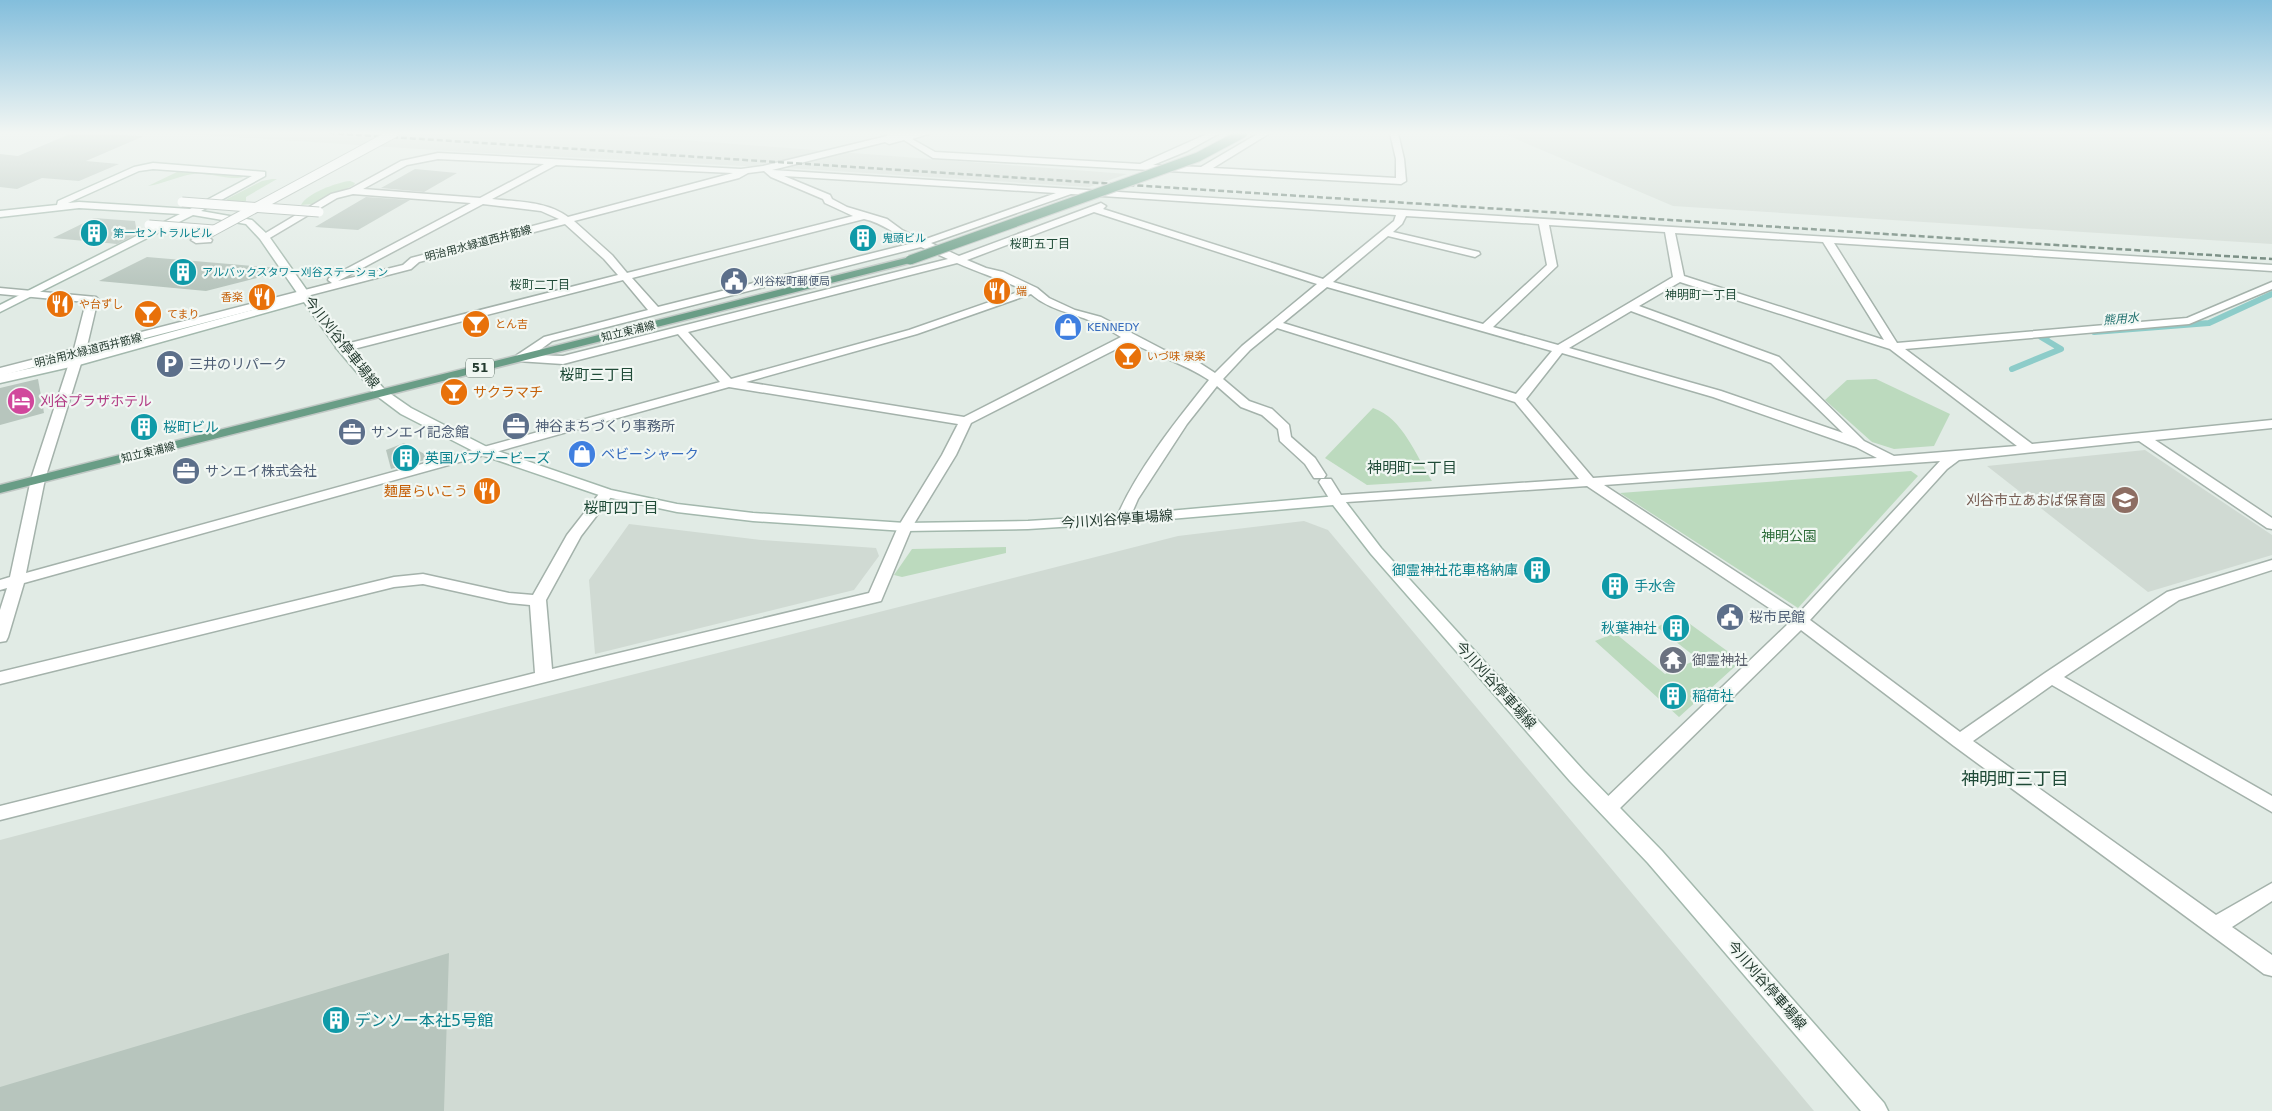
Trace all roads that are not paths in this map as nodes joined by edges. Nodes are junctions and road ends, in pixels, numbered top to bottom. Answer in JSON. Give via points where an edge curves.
{"nodes":[{"id":1,"x":101,"y":185,"type":"edge"},
{"id":2,"x":242,"y":185,"type":"edge"},
{"id":3,"x":298,"y":185,"type":"edge"},
{"id":4,"x":363,"y":185,"type":"edge"},
{"id":5,"x":513,"y":185,"type":"edge"},
{"id":6,"x":704,"y":185,"type":"edge"},
{"id":7,"x":716,"y":185,"type":"edge"},
{"id":8,"x":796,"y":185,"type":"edge"},
{"id":9,"x":979,"y":185,"type":"edge"},
{"id":10,"x":1121,"y":185,"type":"edge"},
{"id":11,"x":1073,"y":190,"type":"junction"},
{"id":12,"x":353,"y":191,"type":"junction"},
{"id":13,"x":1131,"y":195,"type":"junction"},
{"id":14,"x":182,"y":202,"type":"dead end"},
{"id":15,"x":482,"y":202,"type":"junction"},
{"id":16,"x":54,"y":208,"type":"junction"},
{"id":17,"x":255,"y":208,"type":"junction"},
{"id":18,"x":1094,"y":208,"type":"junction"},
{"id":19,"x":1402,"y":211,"type":"junction"},
{"id":20,"x":191,"y":212,"type":"junction"},
{"id":21,"x":319,"y":212,"type":"dead end"},
{"id":22,"x":0,"y":214,"type":"edge"},
{"id":23,"x":868,"y":215,"type":"junction"},
{"id":24,"x":1543,"y":220,"type":"junction"},
{"id":25,"x":569,"y":222,"type":"junction"},
{"id":26,"x":149,"y":226,"type":"dead end"},
{"id":27,"x":1669,"y":228,"type":"junction"},
{"id":28,"x":214,"y":230,"type":"junction"},
{"id":29,"x":1386,"y":233,"type":"junction"},
{"id":30,"x":264,"y":237,"type":"junction"},
{"id":31,"x":207,"y":240,"type":"dead end"},
{"id":32,"x":1827,"y":240,"type":"junction"},
{"id":33,"x":923,"y":243,"type":"junction"},
{"id":34,"x":1475,"y":254,"type":"dead end"},
{"id":35,"x":960,"y":259,"type":"junction"},
{"id":36,"x":2272,"y":268,"type":"edge"},
{"id":37,"x":624,"y":276,"type":"junction"},
{"id":38,"x":1679,"y":278,"type":"junction"},
{"id":39,"x":1325,"y":282,"type":"junction"},
{"id":40,"x":2272,"y":285,"type":"edge"},
{"id":41,"x":1033,"y":290,"type":"junction"},
{"id":42,"x":0,"y":291,"type":"edge"},
{"id":43,"x":31,"y":294,"type":"junction"},
{"id":44,"x":305,"y":294,"type":"junction"},
{"id":45,"x":1630,"y":307,"type":"junction"},
{"id":46,"x":0,"y":309,"type":"edge"},
{"id":47,"x":655,"y":310,"type":"junction"},
{"id":48,"x":1275,"y":324,"type":"junction"},
{"id":49,"x":1485,"y":328,"type":"junction"},
{"id":50,"x":681,"y":331,"type":"junction"},
{"id":51,"x":1130,"y":337,"type":"junction"},
{"id":52,"x":342,"y":348,"type":"junction"},
{"id":53,"x":1894,"y":348,"type":"junction"},
{"id":54,"x":1559,"y":349,"type":"junction"},
{"id":55,"x":78,"y":357,"type":"junction"},
{"id":56,"x":521,"y":358,"type":"junction"},
{"id":57,"x":0,"y":372,"type":"edge"},
{"id":58,"x":0,"y":379,"type":"edge"},
{"id":59,"x":1216,"y":379,"type":"junction"},
{"id":60,"x":728,"y":383,"type":"junction"},
{"id":61,"x":381,"y":393,"type":"junction"},
{"id":62,"x":1519,"y":399,"type":"junction"},
{"id":63,"x":966,"y":420,"type":"junction"},
{"id":64,"x":2272,"y":424,"type":"edge"},
{"id":65,"x":2140,"y":436,"type":"junction"},
{"id":66,"x":1860,"y":444,"type":"junction"},
{"id":67,"x":2028,"y":448,"type":"junction"},
{"id":68,"x":484,"y":451,"type":"junction"},
{"id":69,"x":1957,"y":456,"type":"junction"},
{"id":70,"x":1891,"y":460,"type":"junction"},
{"id":71,"x":38,"y":479,"type":"junction"},
{"id":72,"x":1588,"y":481,"type":"junction"},
{"id":73,"x":0,"y":489,"type":"edge"},
{"id":74,"x":607,"y":493,"type":"junction"},
{"id":75,"x":1337,"y":500,"type":"junction"},
{"id":76,"x":1123,"y":519,"type":"junction"},
{"id":77,"x":2272,"y":525,"type":"edge"},
{"id":78,"x":905,"y":527,"type":"junction"},
{"id":79,"x":2272,"y":564,"type":"edge"},
{"id":80,"x":17,"y":580,"type":"junction"},
{"id":81,"x":0,"y":585,"type":"edge"},
{"id":82,"x":538,"y":600,"type":"junction"},
{"id":83,"x":1800,"y":621,"type":"junction"},
{"id":84,"x":0,"y":637,"type":"edge"},
{"id":85,"x":544,"y":677,"type":"junction"},
{"id":86,"x":2051,"y":677,"type":"junction"},
{"id":87,"x":0,"y":678,"type":"edge"},
{"id":88,"x":1960,"y":741,"type":"junction"},
{"id":89,"x":2272,"y":805,"type":"edge"},
{"id":90,"x":1608,"y":808,"type":"junction"},
{"id":91,"x":0,"y":813,"type":"edge"},
{"id":92,"x":2272,"y":891,"type":"edge"},
{"id":93,"x":2216,"y":926,"type":"junction"},
{"id":94,"x":2272,"y":967,"type":"edge"},
{"id":95,"x":1876,"y":1111,"type":"edge"}],
"edges":[{"from":1,"to":16,"type":"street"},
{"from":2,"to":20,"type":"street"},
{"from":3,"to":17,"type":"street","bridge":true},
{"from":4,"to":12,"type":"street"},
{"from":5,"to":15,"type":"street"},
{"from":6,"to":25,"type":"street","name":"明治用水緑道西井筋線"},
{"from":7,"to":25,"type":"street"},
{"from":8,"to":23,"type":"street","via":[[827,196],[828,201],[853,213]]},
{"from":9,"to":11,"type":"street"},
{"from":10,"to":56,"type":"main road","name":"知立東浦線","number":"51","bridge":true,"via":[[926,255]]},
{"from":11,"to":13,"type":"street"},
{"from":11,"to":33,"type":"street"},
{"from":12,"to":15,"type":"street"},
{"from":12,"to":30,"type":"street","via":[[334,196]]},
{"from":13,"to":18,"type":"street"},
{"from":13,"to":19,"type":"street"},
{"from":14,"to":17,"type":"street","bridge":true},
{"from":15,"to":25,"type":"street","via":[[542,208]]},
{"from":15,"to":44,"type":"street"},
{"from":16,"to":20,"type":"street","name":"今川刈谷停車場線","via":[[102,205]]},
{"from":16,"to":22,"type":"street","name":"今川刈谷停車場線"},
{"from":17,"to":21,"type":"street","bridge":true},
{"from":17,"to":28,"type":"street","bridge":true},
{"from":18,"to":35,"type":"street"},
{"from":18,"to":39,"type":"street"},
{"from":19,"to":24,"type":"street"},
{"from":19,"to":29,"type":"street","via":[[1399,222]]},
{"from":20,"to":30,"type":"street","name":"今川刈谷停車場線","via":[[249,222]]},
{"from":20,"to":43,"type":"street"},
{"from":23,"to":33,"type":"street"},
{"from":23,"to":37,"type":"street"},
{"from":24,"to":27,"type":"street"},
{"from":24,"to":49,"type":"street","via":[[1552,266]]},
{"from":25,"to":37,"type":"street"},
{"from":25,"to":44,"type":"street","name":"明治用水緑道西井筋線","via":[[415,260],[406,267]]},
{"from":26,"to":28,"type":"street","bridge":true},
{"from":27,"to":32,"type":"street"},
{"from":27,"to":38,"type":"street"},
{"from":28,"to":31,"type":"street","via":[[196,240]]},
{"from":29,"to":34,"type":"street"},
{"from":29,"to":39,"type":"street"},
{"from":30,"to":44,"type":"street","name":"今川刈谷停車場線"},
{"from":32,"to":36,"type":"street"},
{"from":32,"to":53,"type":"street"},
{"from":33,"to":35,"type":"street"},
{"from":33,"to":47,"type":"street"},
{"from":35,"to":41,"type":"street"},
{"from":35,"to":50,"type":"street"},
{"from":37,"to":47,"type":"street"},
{"from":37,"to":52,"type":"street"},
{"from":38,"to":45,"type":"street"},
{"from":38,"to":53,"type":"street"},
{"from":39,"to":48,"type":"street"},
{"from":39,"to":49,"type":"street"},
{"from":40,"to":53,"type":"street","via":[[2189,321]]},
{"from":41,"to":51,"type":"street","via":[[1045,300],[1097,319]]},
{"from":41,"to":60,"type":"street","via":[[913,332]]},
{"from":42,"to":43,"type":"street"},
{"from":43,"to":46,"type":"street"},
{"from":43,"to":55,"type":"street","via":[[92,299]]},
{"from":44,"to":52,"type":"street","name":"今川刈谷停車場線"},
{"from":44,"to":55,"type":"street"},
{"from":45,"to":54,"type":"street"},
{"from":45,"to":66,"type":"street","via":[[1775,360]]},
{"from":47,"to":56,"type":"street","via":[[548,339]]},
{"from":48,"to":59,"type":"street"},
{"from":48,"to":62,"type":"street"},
{"from":49,"to":54,"type":"street"},
{"from":50,"to":56,"type":"street","via":[[563,360]]},
{"from":50,"to":60,"type":"street"},
{"from":51,"to":59,"type":"street","via":[[1160,353],[1191,363]]},
{"from":51,"to":63,"type":"street"},
{"from":52,"to":61,"type":"street","name":"今川刈谷停車場線"},
{"from":53,"to":67,"type":"street"},
{"from":54,"to":62,"type":"street"},
{"from":54,"to":66,"type":"street","via":[[1718,394]]},
{"from":55,"to":57,"type":"street","name":"明治用水緑道西井筋線"},
{"from":55,"to":58,"type":"street"},
{"from":55,"to":71,"type":"street"},
{"from":56,"to":61,"type":"main road","name":"知立東浦線","number":"51"},
{"from":59,"to":75,"type":"street","via":[[1245,404],[1267,412],[1284,428],[1285,438],[1310,462]]},
{"from":59,"to":76,"type":"street","via":[[1182,422],[1131,499]]},
{"from":60,"to":63,"type":"street"},
{"from":60,"to":68,"type":"street"},
{"from":61,"to":68,"type":"street","name":"今川刈谷停車場線","via":[[406,411]]},
{"from":61,"to":71,"type":"main road","name":"知立東浦線","number":"51"},
{"from":62,"to":72,"type":"street"},
{"from":63,"to":78,"type":"street"},
{"from":64,"to":65,"type":"street"},
{"from":65,"to":67,"type":"street"},
{"from":65,"to":77,"type":"street"},
{"from":66,"to":70,"type":"street"},
{"from":67,"to":69,"type":"street"},
{"from":68,"to":74,"type":"street","name":"今川刈谷停車場線"},
{"from":68,"to":80,"type":"street"},
{"from":69,"to":70,"type":"street"},
{"from":69,"to":83,"type":"street","via":[[1942,466]]},
{"from":70,"to":72,"type":"street"},
{"from":71,"to":73,"type":"main road","name":"知立東浦線","number":"51"},
{"from":71,"to":80,"type":"street"},
{"from":72,"to":75,"type":"street"},
{"from":72,"to":83,"type":"street"},
{"from":74,"to":78,"type":"street","name":"今川刈谷停車場線","via":[[677,508],[753,517]]},
{"from":74,"to":82,"type":"street","via":[[574,535]]},
{"from":75,"to":76,"type":"street","name":"今川刈谷停車場線"},
{"from":75,"to":90,"type":"street","name":"今川刈谷停車場線","via":[[1376,551]]},
{"from":76,"to":78,"type":"street","name":"今川刈谷停車場線","via":[[1028,525]]},
{"from":78,"to":85,"type":"street","via":[[875,596]]},
{"from":79,"to":86,"type":"street","via":[[2173,596]]},
{"from":80,"to":81,"type":"street"},
{"from":80,"to":84,"type":"street"},
{"from":82,"to":85,"type":"street"},
{"from":82,"to":87,"type":"street","via":[[509,598],[423,579],[394,582]]},
{"from":83,"to":88,"type":"street"},
{"from":83,"to":90,"type":"street"},
{"from":85,"to":91,"type":"street"},
{"from":86,"to":88,"type":"street"},
{"from":86,"to":89,"type":"street"},
{"from":88,"to":93,"type":"street"},
{"from":90,"to":95,"type":"street","name":"今川刈谷停車場線","via":[[1655,857]]},
{"from":92,"to":93,"type":"street"},
{"from":93,"to":94,"type":"street"}]}
